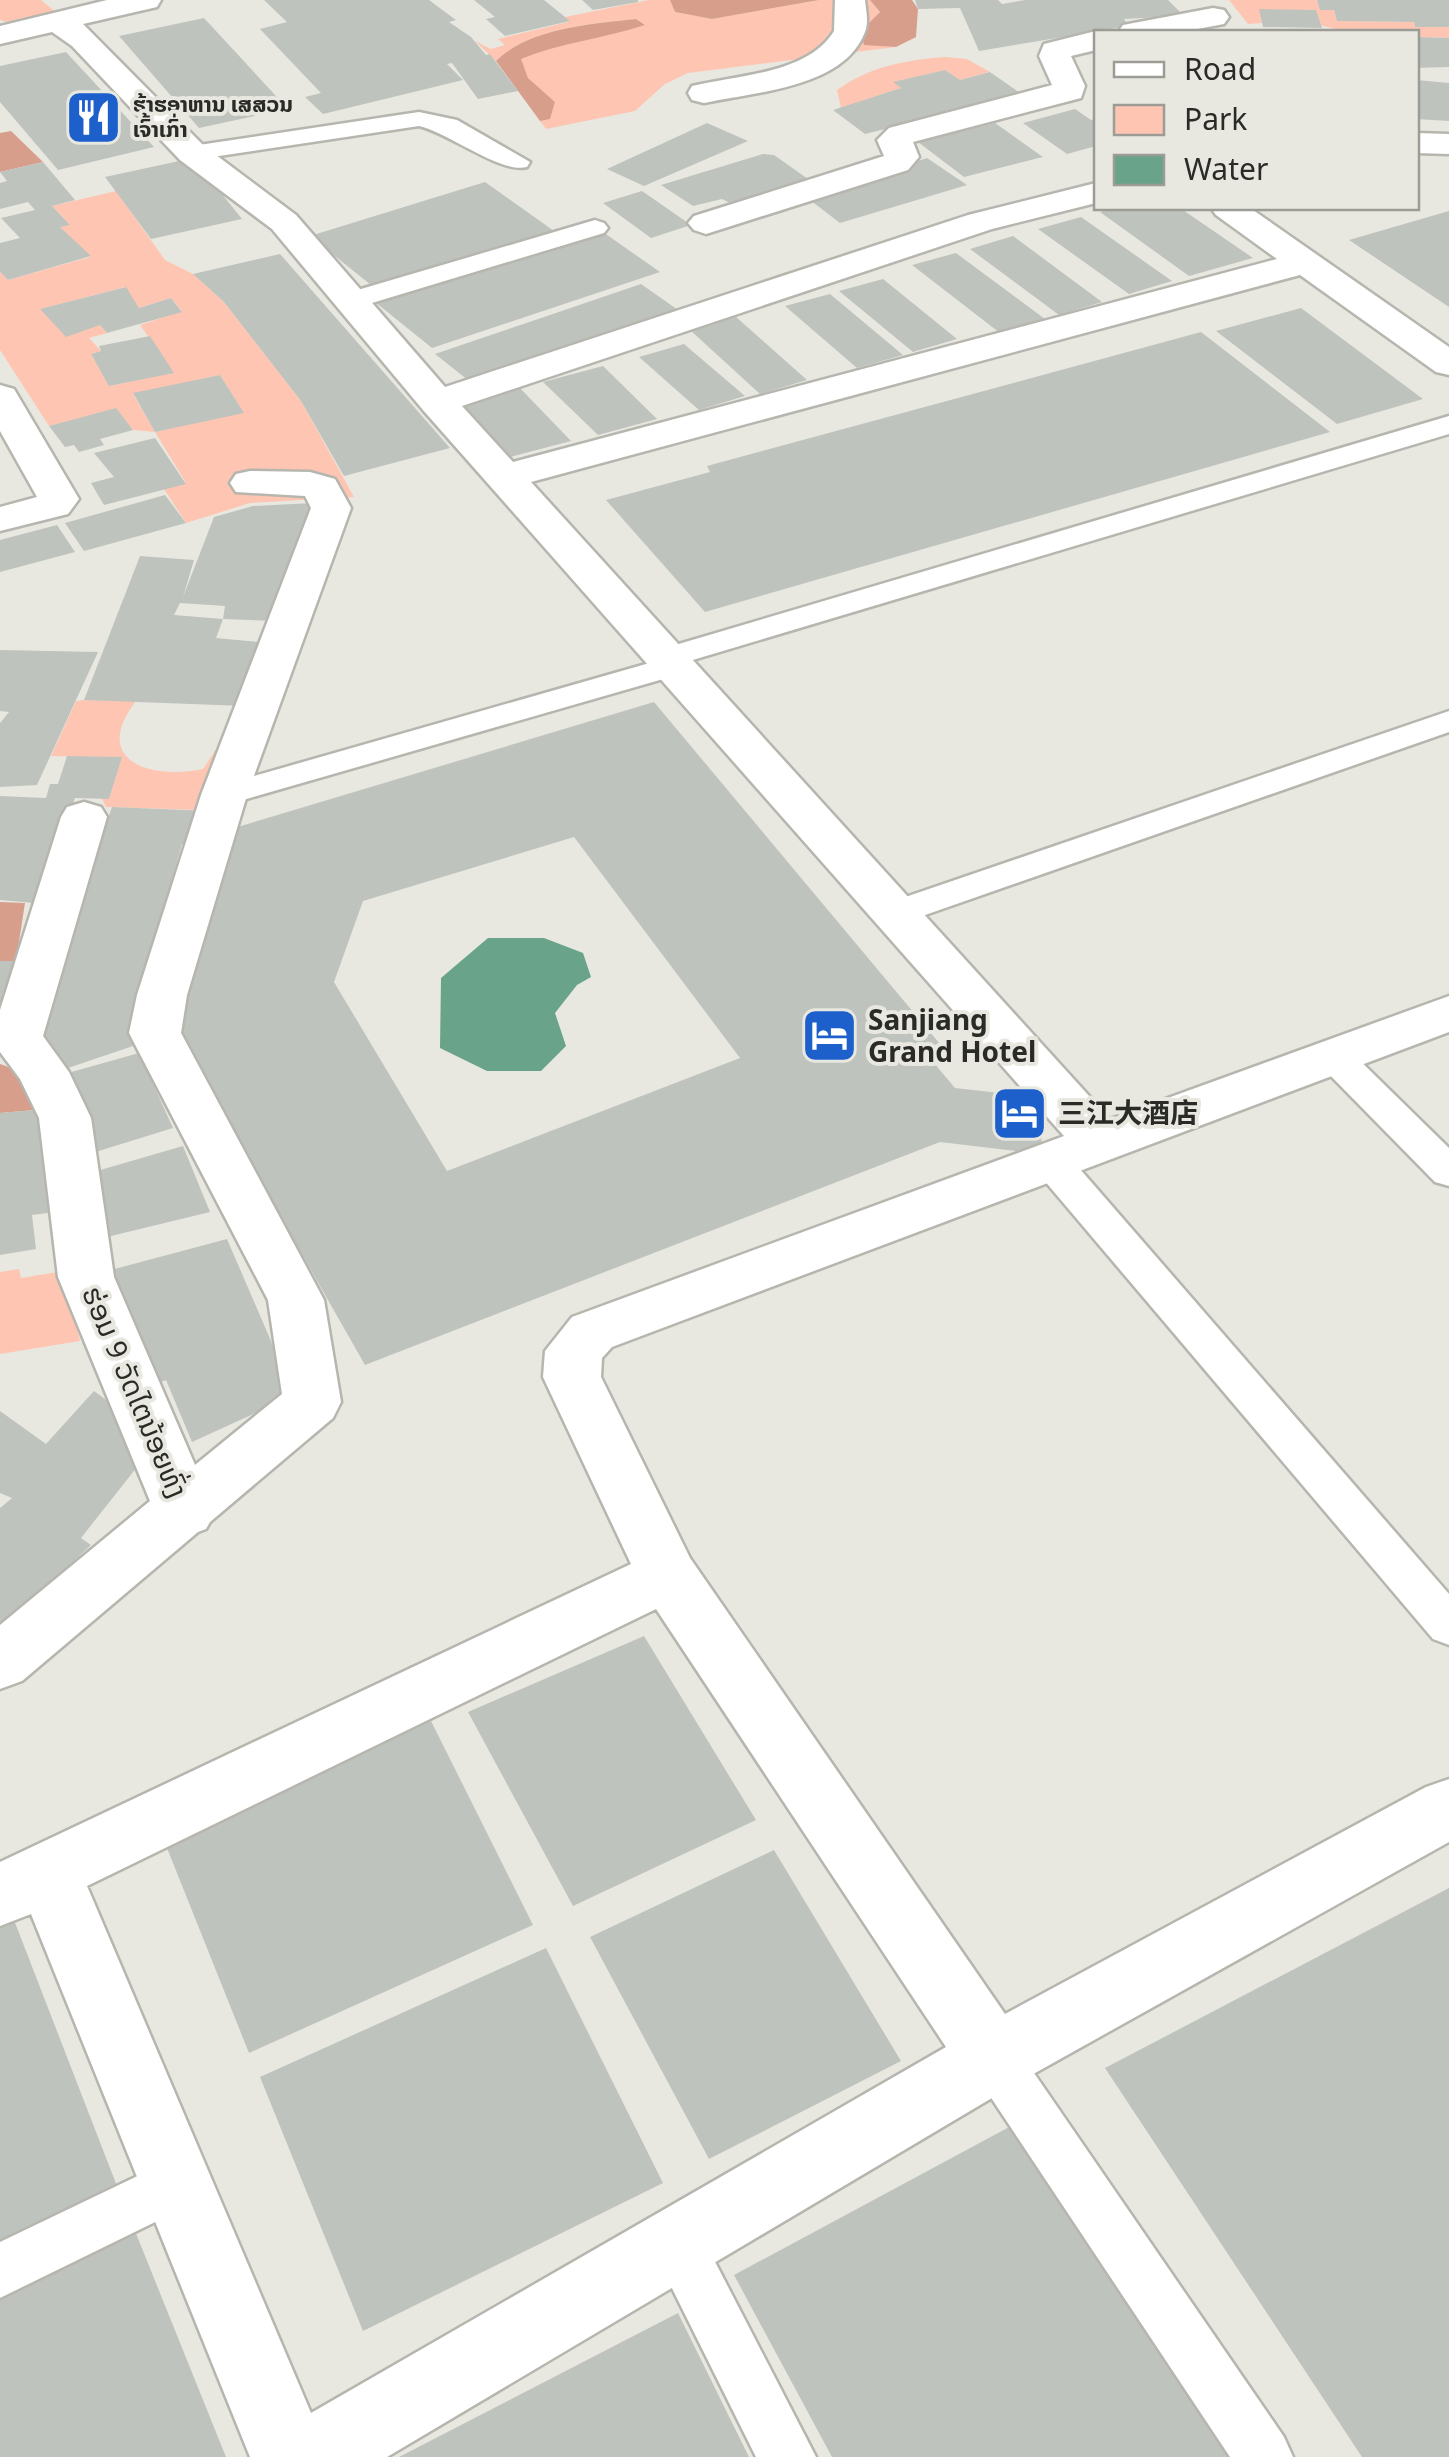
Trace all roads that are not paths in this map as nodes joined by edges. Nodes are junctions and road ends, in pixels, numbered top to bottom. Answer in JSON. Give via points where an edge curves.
{"nodes":[{"id":1,"x":146,"y":0,"type":"edge"},
{"id":2,"x":850,"y":0,"type":"edge"},
{"id":3,"x":1212,"y":16,"type":"edge"},
{"id":4,"x":56,"y":21,"type":"junction"},
{"id":5,"x":1144,"y":30,"type":"edge"},
{"id":6,"x":0,"y":35,"type":"edge"},
{"id":7,"x":1094,"y":41,"type":"edge"},
{"id":8,"x":704,"y":93,"type":"dead end"},
{"id":9,"x":1419,"y":143,"type":"edge"},
{"id":10,"x":1449,"y":144,"type":"edge"},
{"id":11,"x":192,"y":153,"type":"junction"},
{"id":12,"x":518,"y":162,"type":"dead end"},
{"id":13,"x":1094,"y":194,"type":"edge"},
{"id":14,"x":1231,"y":210,"type":"edge"},
{"id":15,"x":706,"y":224,"type":"dead end"},
{"id":16,"x":596,"y":228,"type":"dead end"},
{"id":17,"x":1306,"y":263,"type":"junction"},
{"id":18,"x":353,"y":300,"type":"junction"},
{"id":19,"x":1443,"y":352,"type":"edge"},
{"id":20,"x":0,"y":397,"type":"edge"},
{"id":21,"x":436,"y":402,"type":"junction"},
{"id":22,"x":1449,"y":425,"type":"edge"},
{"id":23,"x":504,"y":477,"type":"junction"},
{"id":24,"x":250,"y":483,"type":"dead end"},
{"id":25,"x":0,"y":519,"type":"edge"},
{"id":26,"x":669,"y":662,"type":"junction"},
{"id":27,"x":1449,"y":721,"type":"edge"},
{"id":28,"x":224,"y":794,"type":"junction"},
{"id":29,"x":84,"y":816,"type":"dead end"},
{"id":30,"x":894,"y":913,"type":"junction"},
{"id":31,"x":1449,"y":1014,"type":"edge"},
{"id":32,"x":14,"y":1052,"type":"edge"},
{"id":33,"x":1334,"y":1057,"type":"junction"},
{"id":34,"x":1077,"y":1153,"type":"junction"},
{"id":35,"x":1449,"y":1172,"type":"edge"},
{"id":36,"x":185,"y":1512,"type":"junction"},
{"id":37,"x":667,"y":1575,"type":"junction"},
{"id":38,"x":1449,"y":1626,"type":"edge"},
{"id":39,"x":0,"y":1662,"type":"edge"},
{"id":40,"x":1449,"y":1808,"type":"edge"},
{"id":41,"x":24,"y":1884,"type":"edge"},
{"id":42,"x":994,"y":2058,"type":"junction"},
{"id":43,"x":175,"y":2184,"type":"junction"},
{"id":44,"x":677,"y":2244,"type":"junction"},
{"id":45,"x":0,"y":2271,"type":"edge"},
{"id":46,"x":290,"y":2457,"type":"edge"},
{"id":47,"x":312,"y":2457,"type":"edge"},
{"id":48,"x":788,"y":2457,"type":"edge"},
{"id":49,"x":1264,"y":2457,"type":"edge"}],
"edges":[{"from":1,"to":4,"type":"street"},
{"from":2,"to":8,"type":"street","via":[[851,29],[838,52],[812,68]]},
{"from":3,"to":5,"type":"street"},
{"from":4,"to":6,"type":"street"},
{"from":4,"to":11,"type":"street","via":[[83,39]]},
{"from":7,"to":15,"type":"street","via":[[1055,51],[1069,91],[901,135],[894,140],[902,156],[896,163]]},
{"from":9,"to":10,"type":"street"},
{"from":11,"to":12,"type":"lane","via":[[419,119],[448,125]]},
{"from":11,"to":18,"type":"street","via":[[284,222]]},
{"from":13,"to":21,"type":"street","via":[[980,222]]},
{"from":14,"to":17,"type":"street"},
{"from":16,"to":18,"type":"lane"},
{"from":17,"to":19,"type":"street"},
{"from":17,"to":23,"type":"street"},
{"from":18,"to":21,"type":"street"},
{"from":20,"to":25,"type":"street","via":[[59,499]]},
{"from":21,"to":23,"type":"street"},
{"from":22,"to":26,"type":"lane"},
{"from":23,"to":26,"type":"street"},
{"from":24,"to":28,"type":"street","via":[[310,484],[321,488],[331,508]]},
{"from":26,"to":28,"type":"lane"},
{"from":26,"to":30,"type":"street"},
{"from":27,"to":30,"type":"lane"},
{"from":28,"to":36,"type":"street","via":[[156,1033],[296,1300],[312,1402]]},
{"from":29,"to":32,"type":"street","name":"ຮ່ອມ 9 ວັດໄຕນ້ອຍທົ່ງ"},
{"from":30,"to":34,"type":"street"},
{"from":31,"to":33,"type":"street"},
{"from":32,"to":36,"type":"street","name":"ຮ່ອມ 9 ວັດໄຕນ້ອຍທົ່ງ","via":[[43,1072],[70,1138],[86,1277]]},
{"from":33,"to":34,"type":"street"},
{"from":33,"to":35,"type":"lane"},
{"from":34,"to":37,"type":"street","via":[[592,1332],[574,1351],[572,1377]]},
{"from":34,"to":38,"type":"lane"},
{"from":36,"to":39,"type":"street"},
{"from":37,"to":41,"type":"street"},
{"from":37,"to":42,"type":"street"},
{"from":40,"to":42,"type":"street"},
{"from":41,"to":43,"type":"street"},
{"from":42,"to":44,"type":"street"},
{"from":42,"to":49,"type":"lane"},
{"from":43,"to":45,"type":"lane"},
{"from":43,"to":46,"type":"street"},
{"from":44,"to":47,"type":"street"},
{"from":44,"to":48,"type":"lane"}]}
